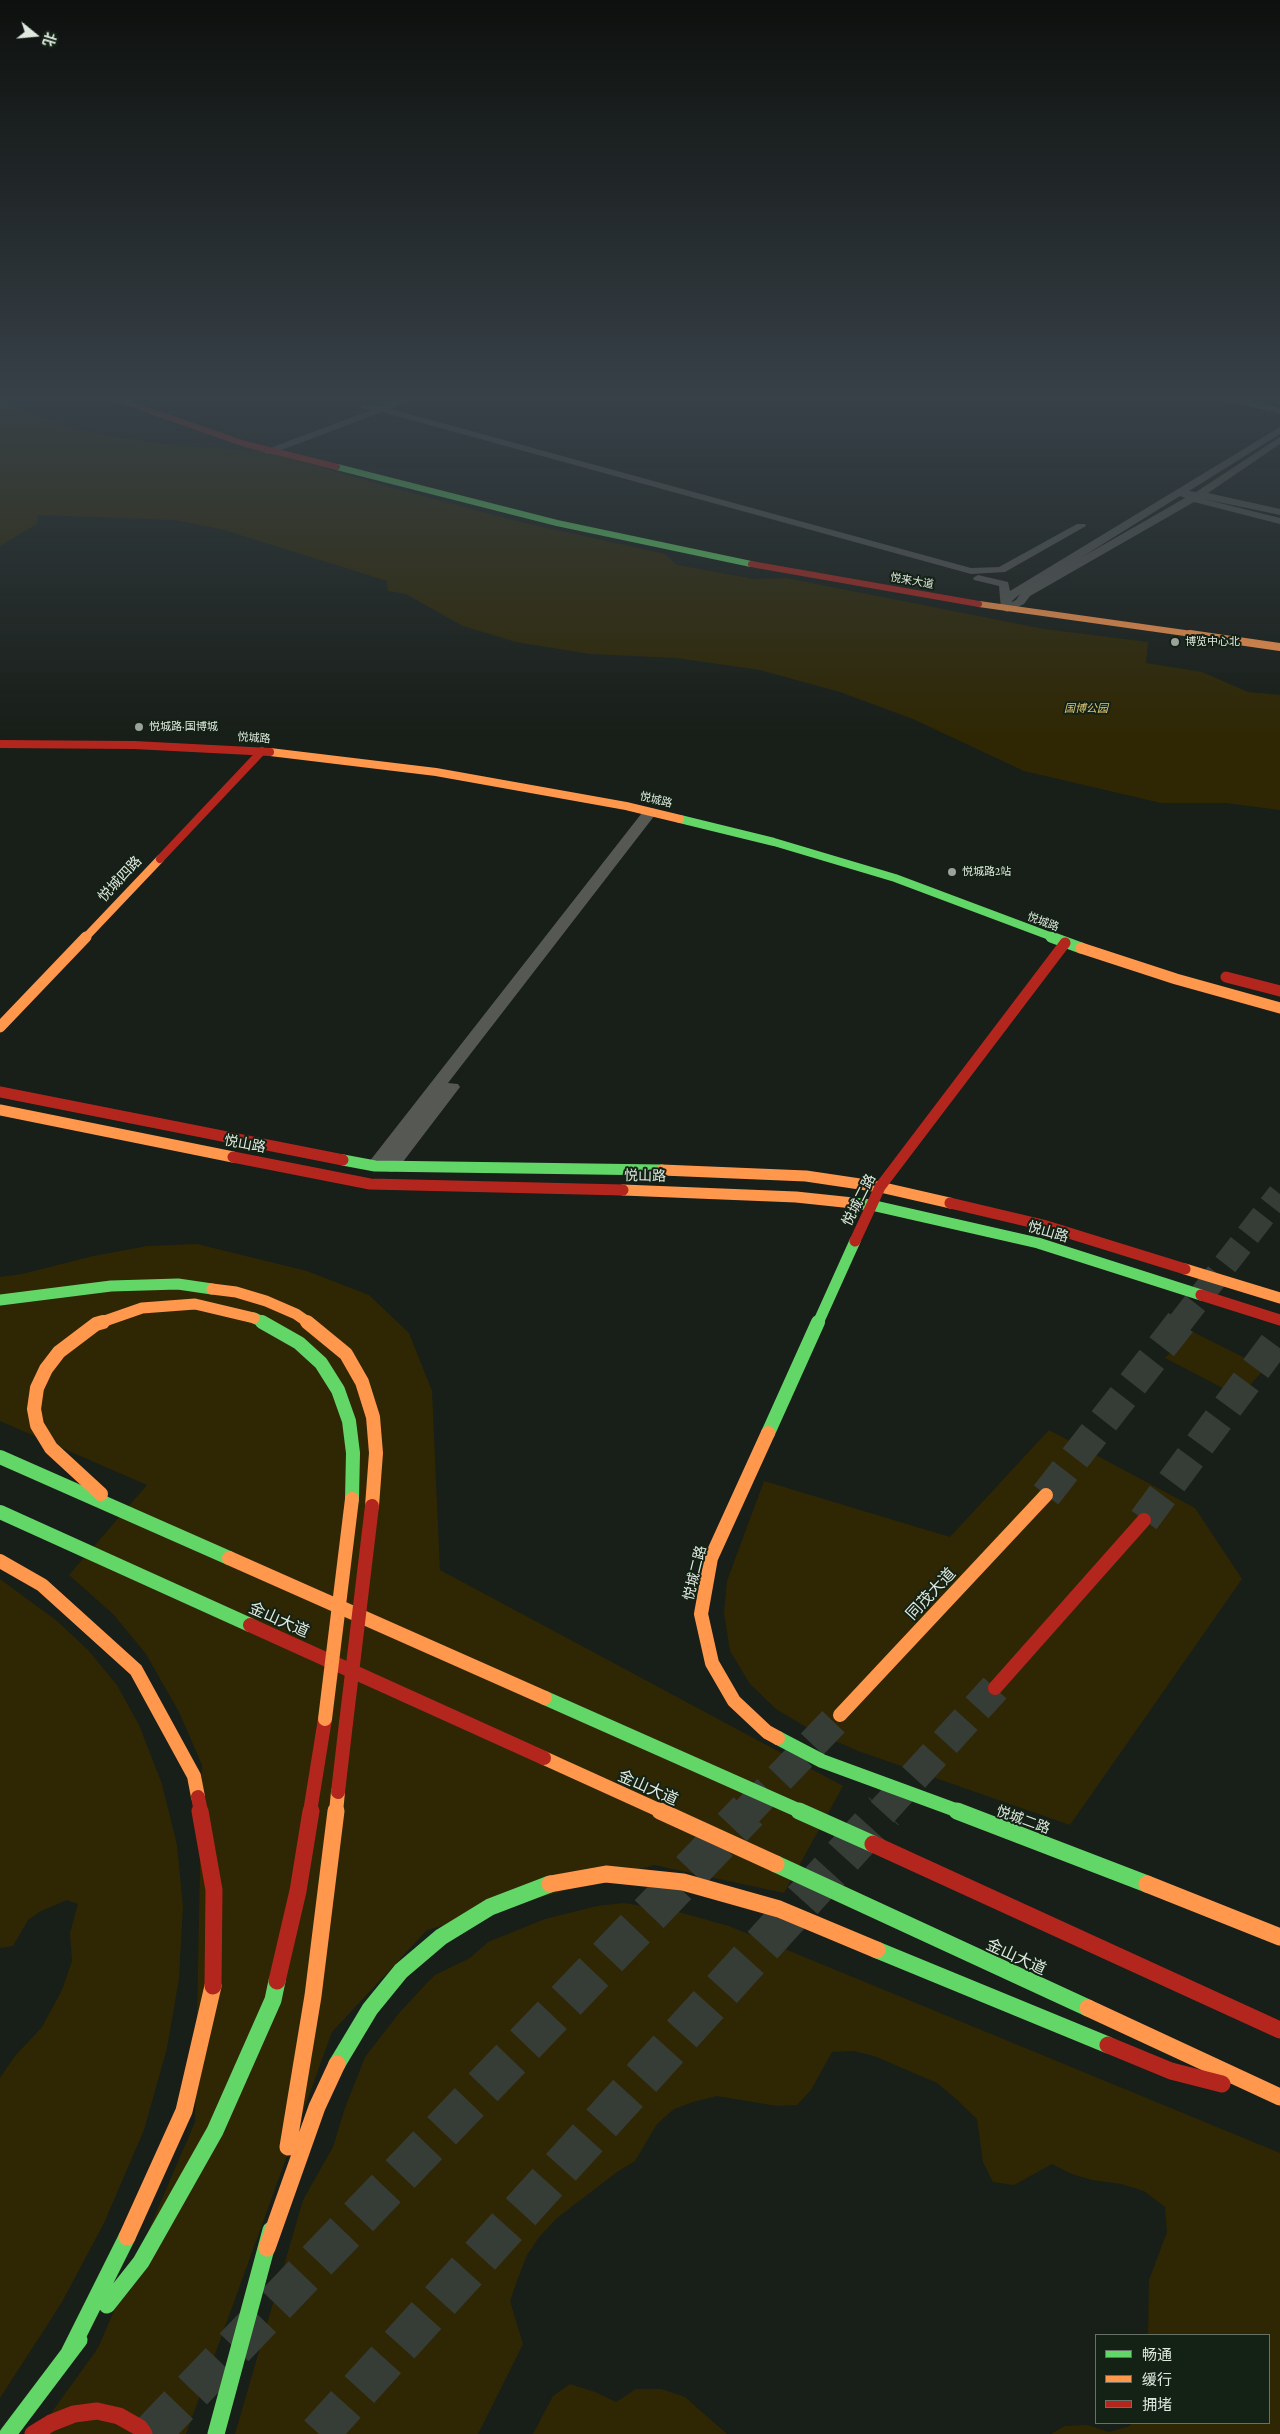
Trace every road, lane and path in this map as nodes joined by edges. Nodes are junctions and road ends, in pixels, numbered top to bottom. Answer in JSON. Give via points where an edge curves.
{"nodes":[{"id":1,"x":542,"y":511,"type":"edge"},
{"id":2,"x":734,"y":511,"type":"edge"},
{"id":3,"x":755,"y":511,"type":"edge"},
{"id":4,"x":1149,"y":511,"type":"edge"},
{"id":5,"x":1170,"y":511,"type":"edge"},
{"id":6,"x":1235,"y":511,"type":"edge"},
{"id":7,"x":1280,"y":521,"type":"edge"},
{"id":8,"x":1081,"y":526,"type":"dead end"},
{"id":9,"x":1020,"y":602,"type":"junction"},
{"id":10,"x":1007,"y":605,"type":"junction"},
{"id":11,"x":1280,"y":636,"type":"edge"},
{"id":12,"x":1280,"y":647,"type":"edge"},
{"id":13,"x":0,"y":733,"type":"edge"},
{"id":14,"x":140,"y":733,"type":"dead end"},
{"id":15,"x":0,"y":744,"type":"edge"},
{"id":16,"x":262,"y":751,"type":"junction"},
{"id":17,"x":656,"y":813,"type":"junction"},
{"id":18,"x":1065,"y":943,"type":"junction"},
{"id":19,"x":1214,"y":973,"type":"dead end"},
{"id":20,"x":1280,"y":991,"type":"edge"},
{"id":21,"x":1280,"y":1008,"type":"edge"},
{"id":22,"x":0,"y":1027,"type":"edge"},
{"id":23,"x":0,"y":1092,"type":"edge"},
{"id":24,"x":0,"y":1110,"type":"edge"},
{"id":25,"x":382,"y":1167,"type":"junction"},
{"id":26,"x":880,"y":1186,"type":"junction"},
{"id":27,"x":871,"y":1205,"type":"junction"},
{"id":28,"x":1280,"y":1298,"type":"edge"},
{"id":29,"x":0,"y":1300,"type":"edge"},
{"id":30,"x":1280,"y":1320,"type":"edge"},
{"id":31,"x":0,"y":1457,"type":"edge"},
{"id":32,"x":1046,"y":1495,"type":"tunnel mouth"},
{"id":33,"x":116,"y":1509,"type":"junction"},
{"id":34,"x":0,"y":1512,"type":"edge"},
{"id":35,"x":1144,"y":1520,"type":"tunnel mouth"},
{"id":36,"x":0,"y":1561,"type":"edge"},
{"id":37,"x":995,"y":1688,"type":"tunnel mouth"},
{"id":38,"x":840,"y":1715,"type":"tunnel mouth"},
{"id":39,"x":1280,"y":1937,"type":"edge"},
{"id":40,"x":1280,"y":2030,"type":"edge"},
{"id":41,"x":1280,"y":2098,"type":"edge"},
{"id":42,"x":267,"y":2248,"type":"junction"},
{"id":43,"x":69,"y":2354,"type":"junction"},
{"id":44,"x":8,"y":2434,"type":"edge"},
{"id":45,"x":33,"y":2434,"type":"edge"},
{"id":46,"x":144,"y":2434,"type":"edge"},
{"id":47,"x":216,"y":2434,"type":"edge"}],
"edges":[{"from":1,"to":10,"type":"main road","name":"悦来大道"},
{"from":2,"to":10,"type":"street","via":[[1004,584]]},
{"from":3,"to":8,"type":"street","via":[[971,571],[1001,570]]},
{"from":4,"to":10,"type":"street","via":[[1014,593]]},
{"from":5,"to":9,"type":"street","via":[[1026,594]]},
{"from":6,"to":7,"type":"street"},
{"from":9,"to":10,"type":"main road","name":"悦来大道"},
{"from":9,"to":11,"type":"main road","name":"悦来大道"},
{"from":10,"to":12,"type":"main road","name":"悦来大道"},
{"from":13,"to":14,"type":"main road"},
{"from":15,"to":16,"type":"main road","name":"悦城路","via":[[134,745]]},
{"from":16,"to":17,"type":"main road","name":"悦城路","via":[[436,772]]},
{"from":16,"to":22,"type":"main road","name":"悦城四路"},
{"from":17,"to":18,"type":"main road","name":"悦城路","via":[[774,842],[894,878]]},
{"from":17,"to":25,"type":"street"},
{"from":18,"to":21,"type":"main road","name":"悦城路"},
{"from":18,"to":26,"type":"main road","name":"悦城二路"},
{"from":19,"to":20,"type":"main road"},
{"from":23,"to":25,"type":"main road","name":"悦山路"},
{"from":24,"to":27,"type":"main road","name":"悦山路","via":[[370,1184],[722,1193]]},
{"from":25,"to":26,"type":"main road","name":"悦山路","via":[[725,1171],[806,1176]]},
{"from":26,"to":27,"type":"main road","name":"悦城二路"},
{"from":26,"to":28,"type":"main road","name":"悦山路","via":[[1043,1225]]},
{"from":27,"to":30,"type":"main road","name":"悦山路","via":[[1038,1243]]},
{"from":27,"to":39,"type":"main road","name":"悦城二路","via":[[711,1558],[701,1614],[712,1663],[734,1702],[767,1732],[822,1761],[1060,1849]]},
{"from":29,"to":42,"type":"main road","bridge":true,"via":[[111,1286],[178,1284],[236,1292],[296,1314],[322,1332],[346,1354],[362,1382],[374,1426],[376,1453],[372,1506],[313,1996],[296,2108]]},
{"from":31,"to":33,"type":"main road"},
{"from":32,"to":38,"type":"main road","name":"同茂大道"},
{"from":33,"to":40,"type":"main road","via":[[825,1822]]},
{"from":33,"to":43,"type":"main road","bridge":true,"via":[[51,1448],[36,1425],[34,1409],[37,1388],[46,1369],[59,1352],[96,1324],[142,1308],[165,1305],[195,1304],[250,1316],[283,1333],[321,1363],[338,1390],[349,1421],[353,1454],[352,1499],[325,1719],[298,1891],[273,2000],[215,2131],[141,2262]]},
{"from":34,"to":41,"type":"main road","name":"金山大道","via":[[799,1874]]},
{"from":35,"to":37,"type":"main road"},
{"from":36,"to":43,"type":"main road","via":[[42,1586],[136,1670],[194,1776],[214,1890],[214,1990],[184,2111],[120,2254]]},
{"from":41,"to":42,"type":"main road","via":[[1171,2071],[779,1909],[683,1882],[606,1874],[542,1886],[490,1907],[441,1937],[401,1971],[370,2009],[342,2052],[318,2107]]},
{"from":42,"to":47,"type":"main road"},
{"from":43,"to":44,"type":"main road"},
{"from":45,"to":46,"type":"main road","via":[[74,2414],[97,2412],[119,2416],[140,2428]]}]}
